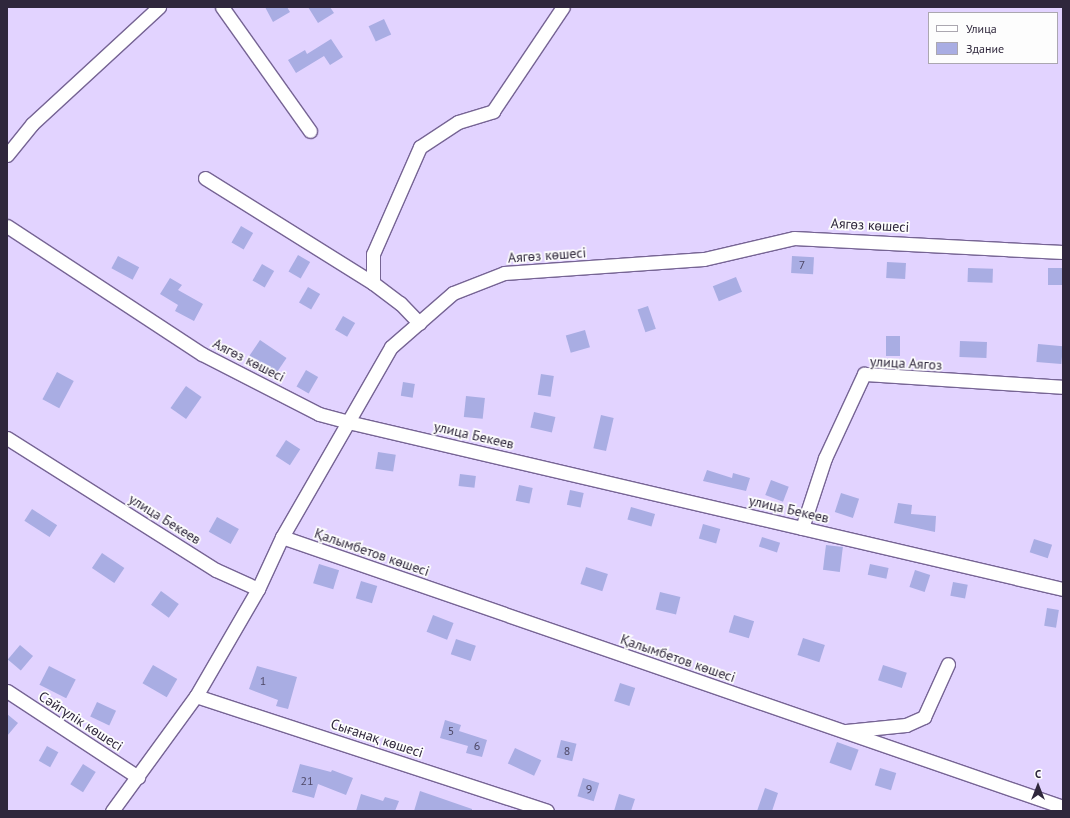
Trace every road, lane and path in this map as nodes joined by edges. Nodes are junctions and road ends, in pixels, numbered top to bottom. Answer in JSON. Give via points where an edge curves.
{"nodes":[{"id":1,"x":160,"y":7,"type":"edge"},
{"id":2,"x":222,"y":7,"type":"edge"},
{"id":3,"x":563,"y":7,"type":"edge"},
{"id":4,"x":310,"y":131,"type":"dead end"},
{"id":5,"x":7,"y":155,"type":"edge"},
{"id":6,"x":205,"y":178,"type":"dead end"},
{"id":7,"x":7,"y":226,"type":"edge"},
{"id":8,"x":1063,"y":252,"type":"edge"},
{"id":9,"x":373,"y":283,"type":"junction"},
{"id":10,"x":419,"y":323,"type":"junction"},
{"id":11,"x":1063,"y":387,"type":"edge"},
{"id":12,"x":348,"y":422,"type":"junction"},
{"id":13,"x":7,"y":438,"type":"edge"},
{"id":14,"x":802,"y":528,"type":"junction"},
{"id":15,"x":282,"y":538,"type":"junction"},
{"id":16,"x":258,"y":589,"type":"junction"},
{"id":17,"x":1063,"y":589,"type":"edge"},
{"id":18,"x":948,"y":664,"type":"dead end"},
{"id":19,"x":7,"y":691,"type":"edge"},
{"id":20,"x":196,"y":696,"type":"junction"},
{"id":21,"x":842,"y":731,"type":"junction"},
{"id":22,"x":138,"y":777,"type":"junction"},
{"id":23,"x":1063,"y":807,"type":"edge"},
{"id":24,"x":112,"y":811,"type":"edge"},
{"id":25,"x":547,"y":811,"type":"edge"}],
"edges":[{"from":1,"to":5,"type":"street","via":[[32,124]]},
{"from":2,"to":4,"type":"street"},
{"from":3,"to":9,"type":"street","via":[[493,111],[458,122],[420,147],[373,254]]},
{"from":6,"to":9,"type":"street"},
{"from":7,"to":12,"type":"street","name":"Аягөз көшесі","via":[[202,354],[319,414]]},
{"from":8,"to":10,"type":"street","name":"Аягөз көшесі","via":[[794,238],[704,259],[504,273],[453,293]]},
{"from":9,"to":10,"type":"street","via":[[400,303]]},
{"from":10,"to":12,"type":"street","name":"Аягөз көшесі","via":[[392,347]]},
{"from":11,"to":14,"type":"street","name":"улица Аягоз","via":[[864,374],[825,458]]},
{"from":12,"to":14,"type":"street","name":"улица Бекеев"},
{"from":12,"to":15,"type":"street"},
{"from":13,"to":16,"type":"street","name":"улица Бекеев","via":[[216,570]]},
{"from":14,"to":17,"type":"street","name":"улица Бекеев"},
{"from":15,"to":16,"type":"street"},
{"from":15,"to":21,"type":"street","name":"Қалымбетов көшесі"},
{"from":16,"to":20,"type":"street"},
{"from":18,"to":21,"type":"street","via":[[924,717],[906,725]]},
{"from":19,"to":22,"type":"street","name":"Сәйгүлік көшесі"},
{"from":20,"to":22,"type":"street"},
{"from":20,"to":25,"type":"street","name":"Сығанақ көшесі"},
{"from":21,"to":23,"type":"street","name":"Қалымбетов көшесі"},
{"from":22,"to":24,"type":"street"}]}
